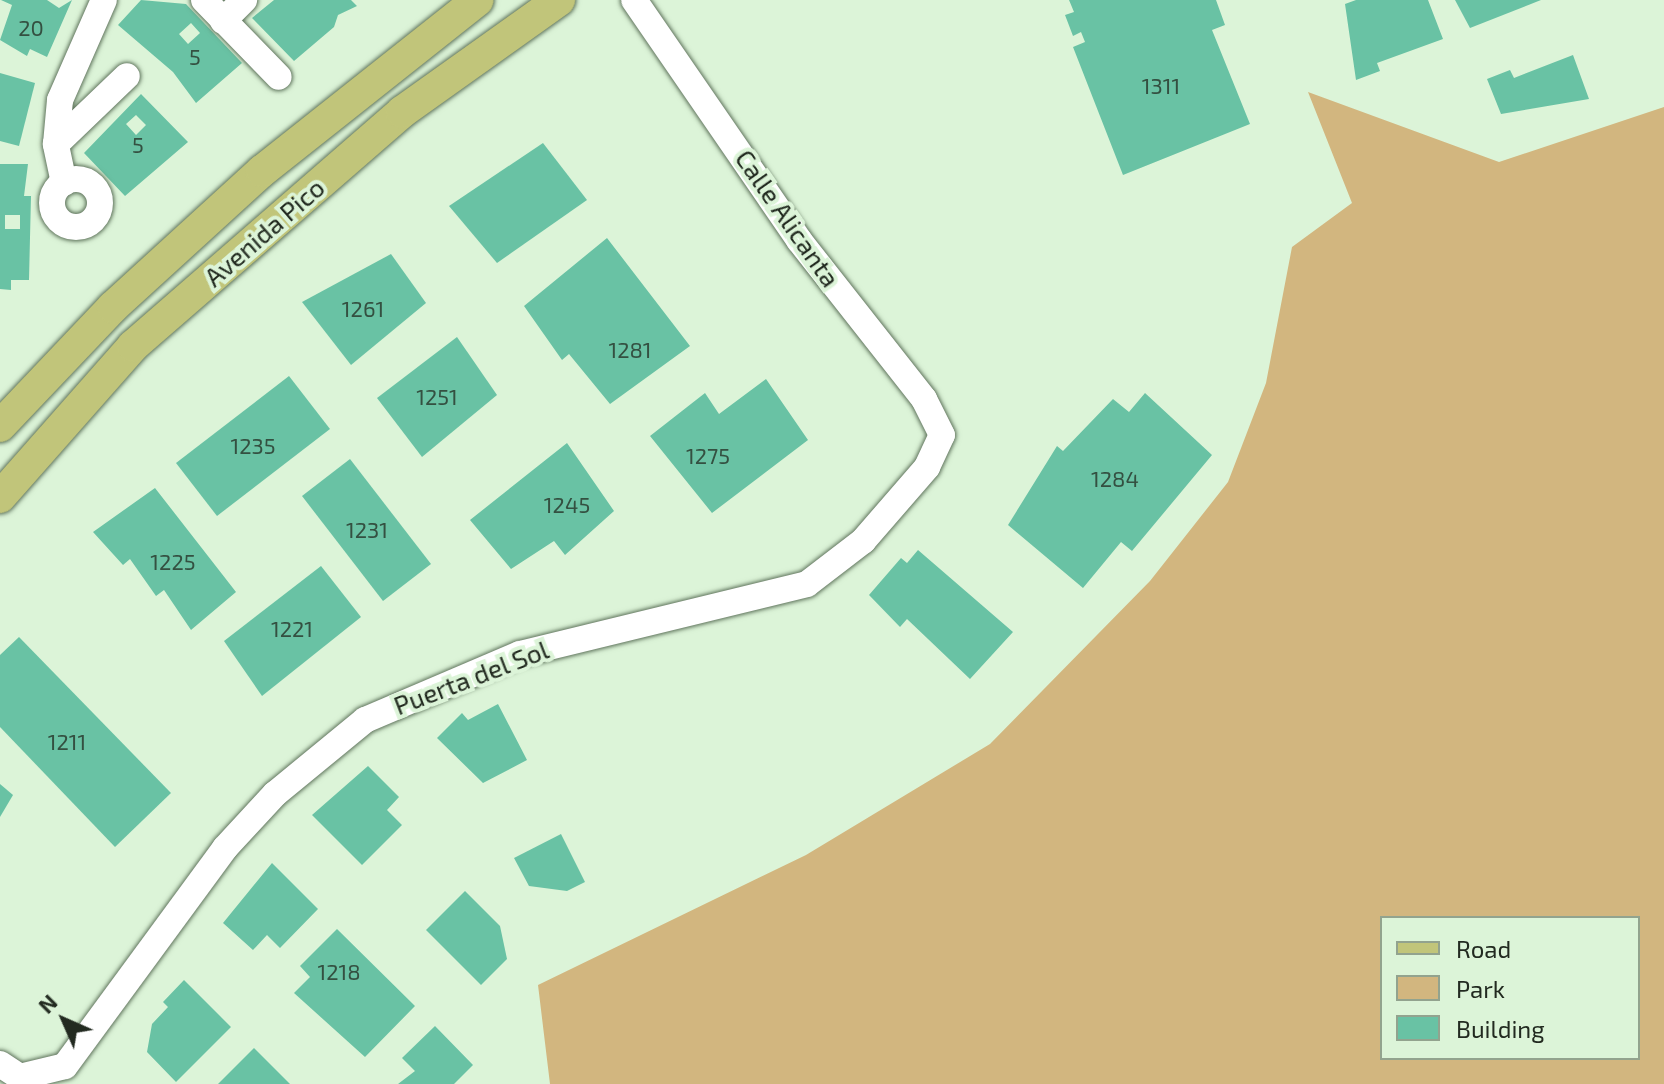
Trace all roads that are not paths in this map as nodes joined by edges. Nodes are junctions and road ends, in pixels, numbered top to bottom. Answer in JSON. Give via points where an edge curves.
{"nodes":[{"id":1,"x":104,"y":0,"type":"edge"},
{"id":2,"x":204,"y":0,"type":"edge"},
{"id":3,"x":244,"y":0,"type":"edge"},
{"id":4,"x":478,"y":0,"type":"edge"},
{"id":5,"x":559,"y":0,"type":"edge"},
{"id":6,"x":634,"y":0,"type":"edge"},
{"id":7,"x":223,"y":21,"type":"junction"},
{"id":8,"x":127,"y":76,"type":"dead end"},
{"id":9,"x":279,"y":77,"type":"dead end"},
{"id":10,"x":56,"y":144,"type":"junction"},
{"id":11,"x":64,"y":183,"type":"dead end"},
{"id":12,"x":0,"y":426,"type":"edge"},
{"id":13,"x":942,"y":435,"type":"joint"},
{"id":14,"x":0,"y":497,"type":"edge"},
{"id":15,"x":0,"y":1064,"type":"edge"},
{"id":16,"x":40,"y":1080,"type":"edge"}],
"edges":[{"from":1,"to":10,"type":"street","via":[[60,100]]},
{"from":2,"to":7,"type":"street"},
{"from":3,"to":7,"type":"street"},
{"from":4,"to":12,"type":"main road","name":"Avenida Pico","via":[[262,171],[113,307]]},
{"from":5,"to":14,"type":"main road","name":"Avenida Pico","via":[[402,112],[133,346]]},
{"from":6,"to":13,"type":"street","name":"Calle Alicanta","via":[[799,240],[924,399]]},
{"from":7,"to":9,"type":"street"},
{"from":8,"to":10,"type":"street"},
{"from":10,"to":11,"type":"street"},
{"from":13,"to":16,"type":"street","name":"Puerta del Sol","via":[[927,467],[863,541],[807,584],[520,654],[446,681],[341,736],[225,848],[94,1030],[65,1066]]},
{"from":15,"to":16,"type":"street","via":[[20,1077]]}]}
